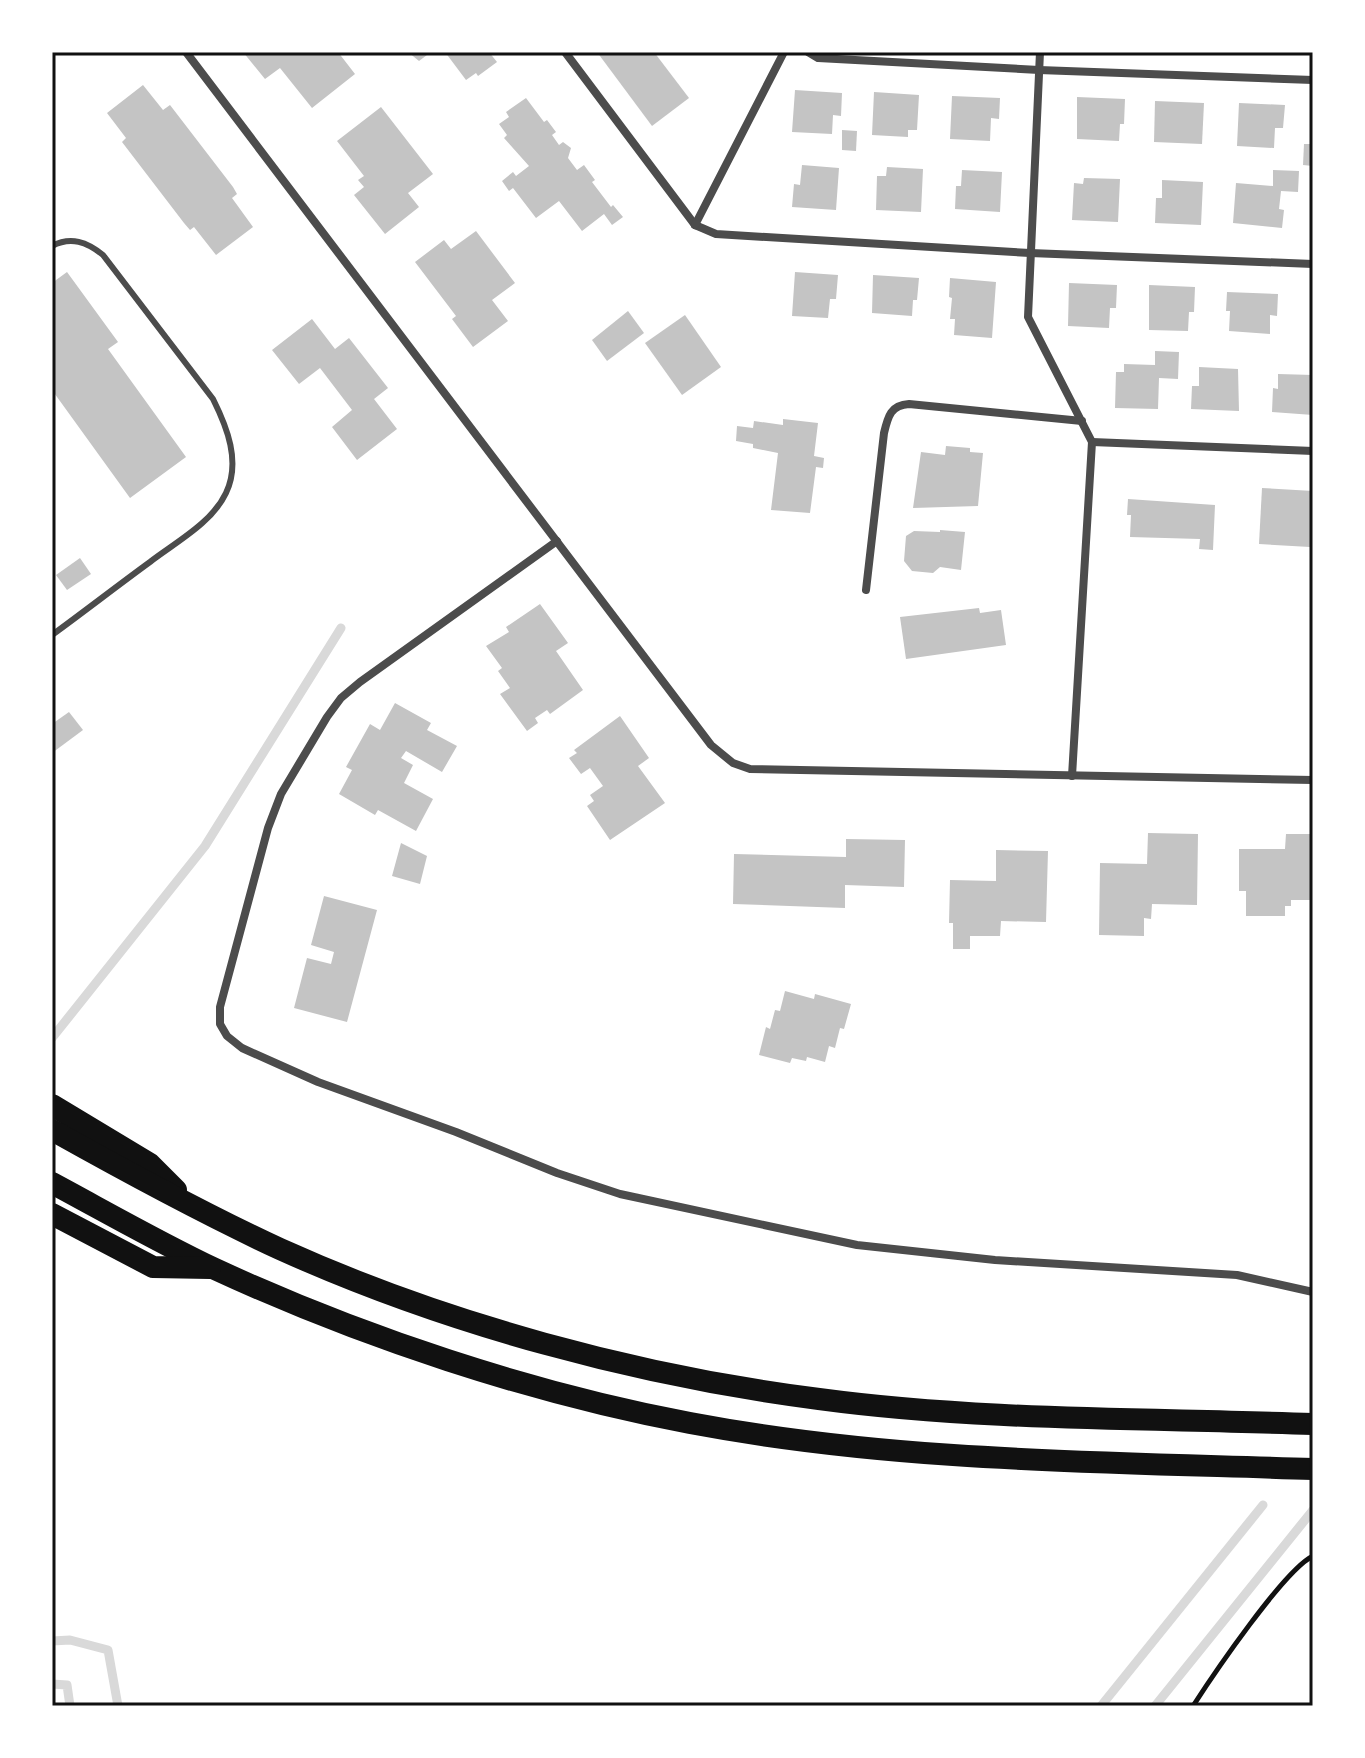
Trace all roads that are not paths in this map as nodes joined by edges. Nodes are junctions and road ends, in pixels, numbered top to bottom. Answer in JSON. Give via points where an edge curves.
{"nodes":[{"id":1,"x":186,"y":52,"type":"edge"},
{"id":2,"x":565,"y":52,"type":"edge"},
{"id":3,"x":784,"y":52,"type":"edge"},
{"id":4,"x":808,"y":52,"type":"edge"},
{"id":5,"x":1040,"y":52,"type":"edge"},
{"id":6,"x":1039,"y":70,"type":"junction"},
{"id":7,"x":1313,"y":80,"type":"edge"},
{"id":8,"x":695,"y":225,"type":"junction"},
{"id":9,"x":52,"y":246,"type":"edge"},
{"id":10,"x":1030,"y":253,"type":"junction"},
{"id":11,"x":1313,"y":264,"type":"edge"},
{"id":12,"x":1082,"y":421,"type":"junction"},
{"id":13,"x":1092,"y":442,"type":"junction"},
{"id":14,"x":1313,"y":451,"type":"edge"},
{"id":15,"x":557,"y":541,"type":"junction"},
{"id":16,"x":866,"y":590,"type":"dead end"},
{"id":17,"x":52,"y":635,"type":"edge"},
{"id":18,"x":1072,"y":776,"type":"junction"},
{"id":19,"x":1313,"y":780,"type":"edge"},
{"id":20,"x":52,"y":1105,"type":"edge"},
{"id":21,"x":52,"y":1130,"type":"edge"},
{"id":22,"x":52,"y":1183,"type":"edge"},
{"id":23,"x":193,"y":1208,"type":"junction"},
{"id":24,"x":52,"y":1214,"type":"edge"},
{"id":25,"x":214,"y":1268,"type":"junction"},
{"id":26,"x":1313,"y":1292,"type":"edge"},
{"id":27,"x":1313,"y":1424,"type":"edge"},
{"id":28,"x":1313,"y":1469,"type":"edge"}],
"edges":[{"from":1,"to":15,"type":"street"},
{"from":2,"to":8,"type":"street"},
{"from":3,"to":8,"type":"street"},
{"from":4,"to":6,"type":"street","via":[[818,58]]},
{"from":5,"to":6,"type":"street"},
{"from":6,"to":7,"type":"street"},
{"from":6,"to":10,"type":"street"},
{"from":8,"to":10,"type":"street","via":[[716,234]]},
{"from":9,"to":17,"type":"lane","via":[[73,240],[90,244],[103,255],[213,399],[225,423],[232,473],[228,490],[208,518]]},
{"from":10,"to":11,"type":"street"},
{"from":10,"to":12,"type":"street","via":[[1028,317]]},
{"from":12,"to":13,"type":"street"},
{"from":12,"to":16,"type":"street","via":[[909,404],[892,410],[884,433]]},
{"from":13,"to":14,"type":"street"},
{"from":13,"to":18,"type":"street"},
{"from":15,"to":18,"type":"street","via":[[711,745],[733,763],[750,769]]},
{"from":15,"to":26,"type":"street","via":[[360,682],[327,717],[281,794],[268,828],[220,1007],[227,1036],[318,1082],[620,1194],[857,1245],[995,1260],[1237,1275]]},
{"from":18,"to":19,"type":"street"},
{"from":20,"to":23,"type":"highway","via":[[150,1164]]},
{"from":21,"to":23,"type":"highway"},
{"from":22,"to":25,"type":"highway"},
{"from":23,"to":27,"type":"highway","via":[[284,1251],[451,1316],[724,1384],[907,1409]]},
{"from":24,"to":25,"type":"highway","via":[[153,1267]]},
{"from":25,"to":28,"type":"highway","via":[[412,1348],[689,1423],[962,1457]]}]}
